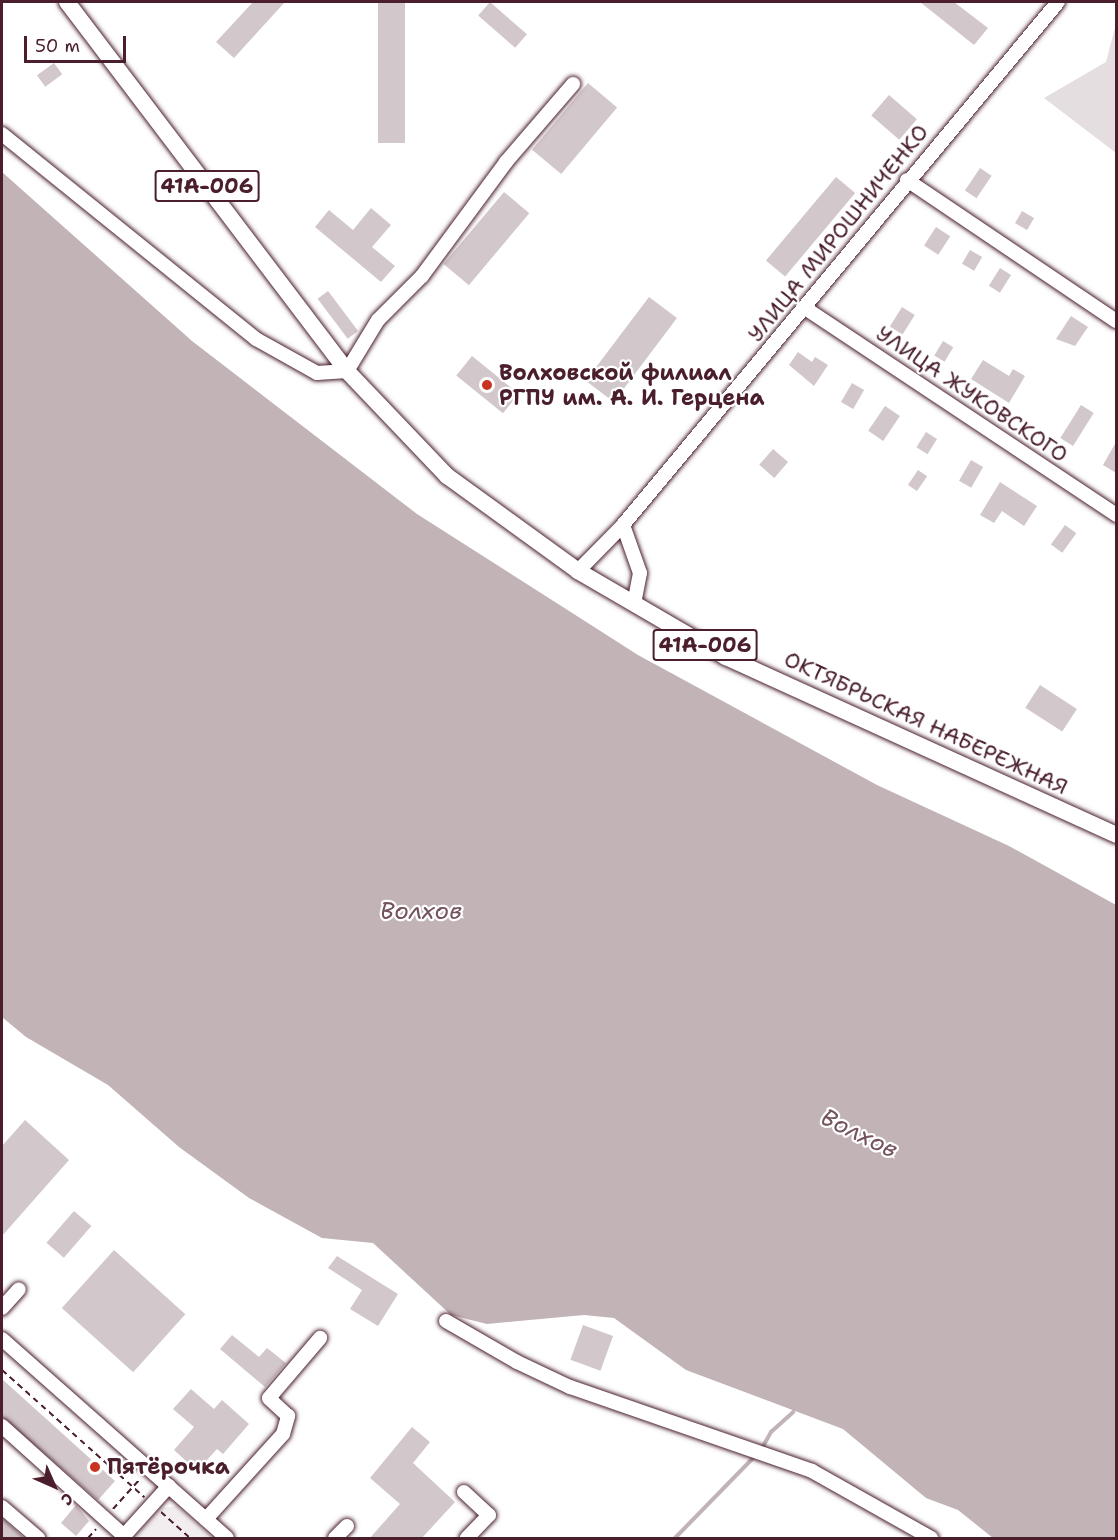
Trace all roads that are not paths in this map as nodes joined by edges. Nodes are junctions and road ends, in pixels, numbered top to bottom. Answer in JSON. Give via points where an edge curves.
{"nodes":[{"id":1,"x":68,"y":2,"type":"edge"},
{"id":2,"x":1058,"y":2,"type":"edge"},
{"id":3,"x":573,"y":84,"type":"dead end"},
{"id":4,"x":2,"y":134,"type":"edge"},
{"id":5,"x":907,"y":180,"type":"junction"},
{"id":6,"x":806,"y":308,"type":"junction"},
{"id":7,"x":1116,"y":321,"type":"edge"},
{"id":8,"x":347,"y":371,"type":"junction"},
{"id":9,"x":1116,"y":515,"type":"edge"},
{"id":10,"x":623,"y":525,"type":"junction"},
{"id":11,"x":578,"y":571,"type":"junction"},
{"id":12,"x":634,"y":603,"type":"junction"},
{"id":13,"x":1116,"y":835,"type":"edge"},
{"id":14,"x":19,"y":1289,"type":"dead end"},
{"id":15,"x":2,"y":1308,"type":"edge"},
{"id":16,"x":446,"y":1321,"type":"dead end"},
{"id":17,"x":320,"y":1338,"type":"dead end"},
{"id":18,"x":2,"y":1339,"type":"edge"},
{"id":19,"x":2,"y":1426,"type":"edge"},
{"id":20,"x":169,"y":1486,"type":"junction"},
{"id":21,"x":464,"y":1492,"type":"dead end"},
{"id":22,"x":2,"y":1507,"type":"edge"},
{"id":23,"x":206,"y":1519,"type":"junction"},
{"id":24,"x":346,"y":1526,"type":"dead end"},
{"id":25,"x":123,"y":1537,"type":"edge"},
{"id":26,"x":38,"y":1539,"type":"edge"},
{"id":27,"x":227,"y":1539,"type":"edge"},
{"id":28,"x":335,"y":1539,"type":"edge"},
{"id":29,"x":467,"y":1539,"type":"edge"},
{"id":30,"x":931,"y":1539,"type":"edge"}],
"edges":[{"from":1,"to":8,"type":"main road","number":"41А-006"},
{"from":2,"to":5,"type":"street","name":"УЛИЦА МИРОШНИЧЕНКО"},
{"from":3,"to":8,"type":"street","via":[[506,162],[422,276],[378,320]]},
{"from":4,"to":8,"type":"street","via":[[256,339],[317,373]]},
{"from":5,"to":6,"type":"street","name":"УЛИЦА МИРОШНИЧЕНКО"},
{"from":5,"to":7,"type":"street"},
{"from":6,"to":9,"type":"street","name":"УЛИЦА ЖУКОВСКОГО"},
{"from":6,"to":10,"type":"street","name":"УЛИЦА МИРОШНИЧЕНКО"},
{"from":8,"to":11,"type":"main road","name":"ОКТЯБРЬСКАЯ НАБЕРЕЖНАЯ","number":"41А-006","via":[[447,476]]},
{"from":10,"to":11,"type":"street","name":"УЛИЦА МИРОШНИЧЕНКО"},
{"from":10,"to":12,"type":"street","via":[[640,573]]},
{"from":11,"to":12,"type":"main road","name":"ОКТЯБРЬСКАЯ НАБЕРЕЖНАЯ","number":"41А-006"},
{"from":12,"to":13,"type":"main road","name":"ОКТЯБРЬСКАЯ НАБЕРЕЖНАЯ","number":"41А-006","via":[[726,657]]},
{"from":14,"to":15,"type":"street"},
{"from":16,"to":30,"type":"street","via":[[516,1362],[570,1387],[813,1471]]},
{"from":17,"to":23,"type":"street","via":[[269,1398],[288,1416],[283,1434]]},
{"from":18,"to":20,"type":"street"},
{"from":19,"to":25,"type":"street"},
{"from":20,"to":23,"type":"street"},
{"from":20,"to":25,"type":"street"},
{"from":21,"to":29,"type":"street","via":[[489,1515]]},
{"from":22,"to":26,"type":"street"},
{"from":23,"to":27,"type":"street"},
{"from":24,"to":28,"type":"street"}]}
